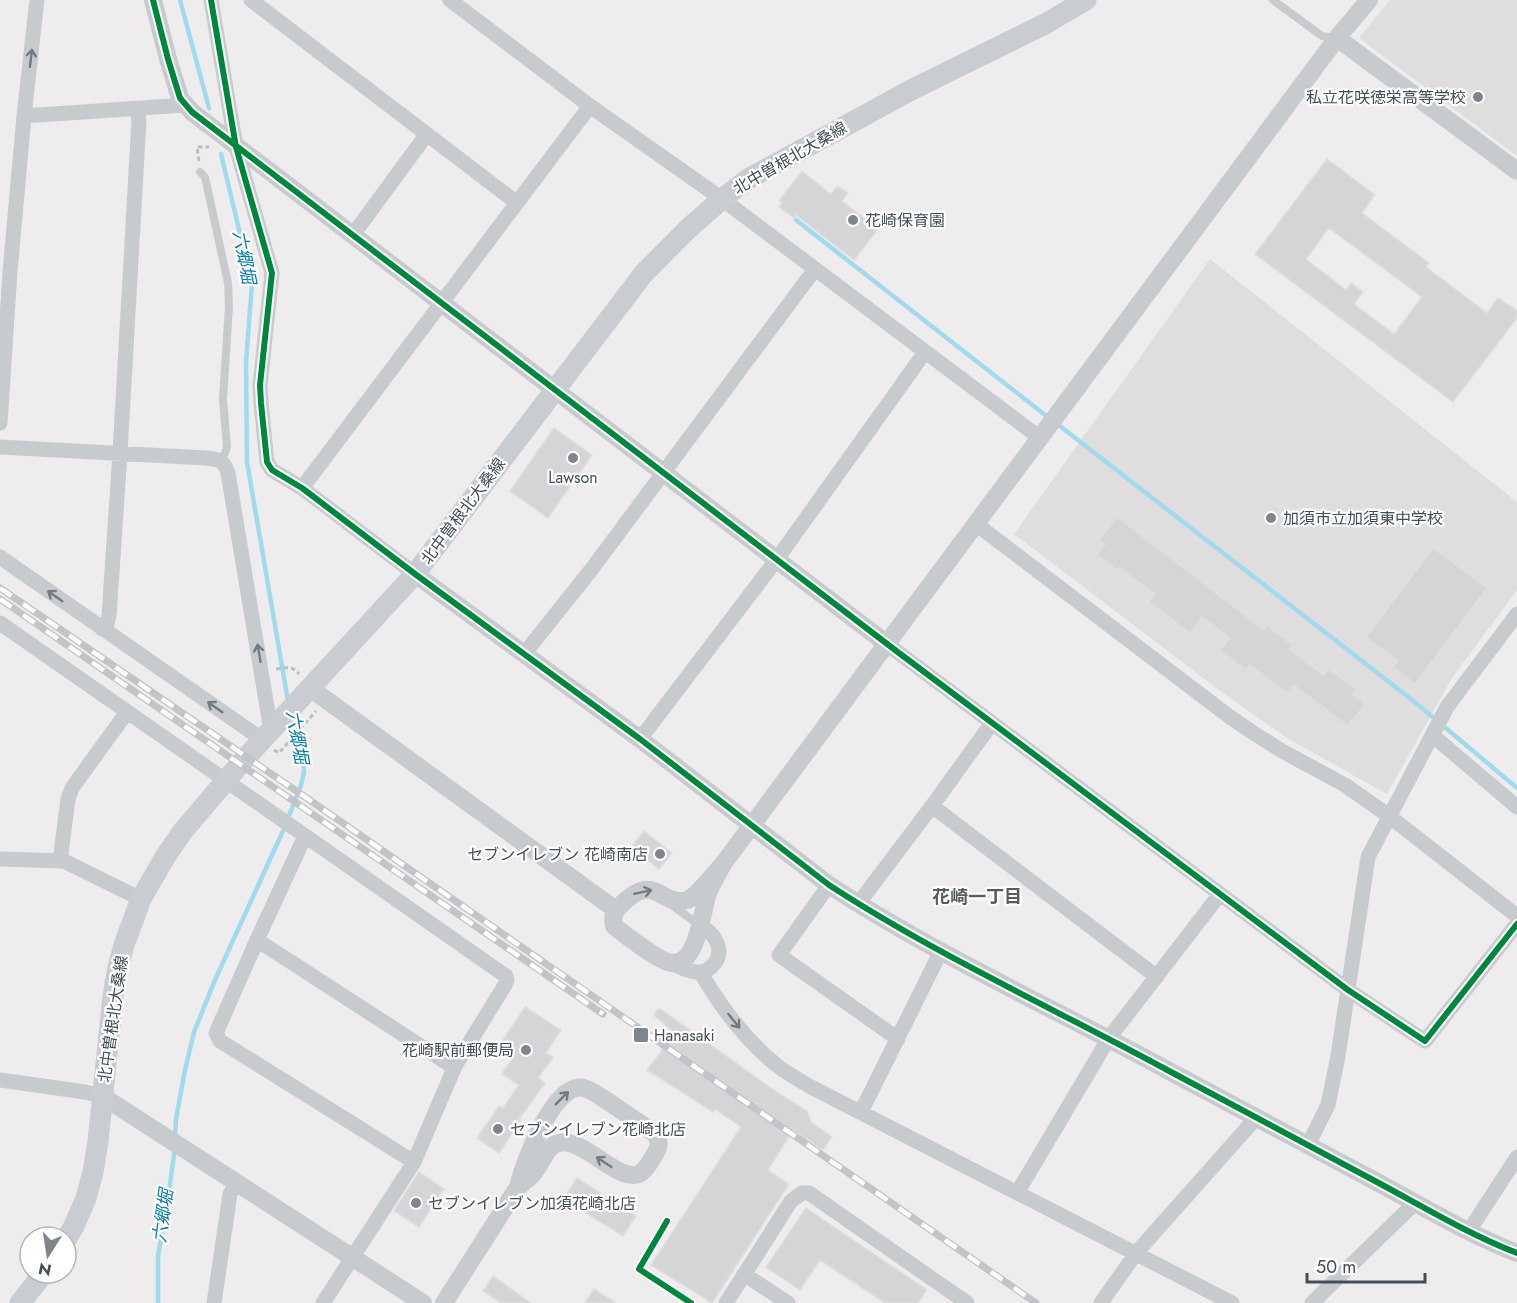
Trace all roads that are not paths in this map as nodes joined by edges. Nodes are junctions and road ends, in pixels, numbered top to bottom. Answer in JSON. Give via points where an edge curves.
{"nodes":[{"id":1,"x":37,"y":0,"type":"edge"},
{"id":2,"x":153,"y":0,"type":"edge"},
{"id":3,"x":211,"y":0,"type":"edge"},
{"id":4,"x":251,"y":0,"type":"edge"},
{"id":5,"x":450,"y":0,"type":"edge"},
{"id":6,"x":1086,"y":0,"type":"edge"},
{"id":7,"x":1274,"y":0,"type":"edge"},
{"id":8,"x":1369,"y":0,"type":"edge"},
{"id":9,"x":1337,"y":38,"type":"junction"},
{"id":10,"x":185,"y":105,"type":"junction"},
{"id":11,"x":590,"y":106,"type":"junction"},
{"id":12,"x":137,"y":109,"type":"junction"},
{"id":13,"x":24,"y":116,"type":"junction"},
{"id":14,"x":427,"y":134,"type":"junction"},
{"id":15,"x":236,"y":147,"type":"junction"},
{"id":16,"x":200,"y":171,"type":"road end"},
{"id":17,"x":1517,"y":171,"type":"edge"},
{"id":18,"x":722,"y":199,"type":"junction"},
{"id":19,"x":517,"y":203,"type":"junction"},
{"id":20,"x":352,"y":236,"type":"junction"},
{"id":21,"x":815,"y":269,"type":"junction"},
{"id":22,"x":441,"y":303,"type":"junction"},
{"id":23,"x":925,"y":352,"type":"junction"},
{"id":24,"x":556,"y":389,"type":"junction"},
{"id":25,"x":0,"y":423,"type":"edge"},
{"id":26,"x":1040,"y":438,"type":"junction"},
{"id":27,"x":0,"y":447,"type":"edge"},
{"id":28,"x":120,"y":453,"type":"junction"},
{"id":29,"x":220,"y":460,"type":"junction"},
{"id":30,"x":663,"y":472,"type":"junction"},
{"id":31,"x":302,"y":488,"type":"junction"},
{"id":32,"x":976,"y":524,"type":"junction"},
{"id":33,"x":0,"y":557,"type":"edge"},
{"id":34,"x":777,"y":559,"type":"junction"},
{"id":35,"x":415,"y":574,"type":"junction"},
{"id":36,"x":1517,"y":614,"type":"edge"},
{"id":37,"x":0,"y":623,"type":"edge"},
{"id":38,"x":102,"y":629,"type":"junction"},
{"id":39,"x":887,"y":644,"type":"junction"},
{"id":40,"x":524,"y":654,"type":"junction"},
{"id":41,"x":307,"y":694,"type":"junction"},
{"id":42,"x":127,"y":712,"type":"junction"},
{"id":43,"x":992,"y":723,"type":"junction"},
{"id":44,"x":275,"y":734,"type":"junction"},
{"id":45,"x":1432,"y":735,"type":"junction"},
{"id":46,"x":640,"y":739,"type":"junction"},
{"id":47,"x":226,"y":780,"type":"junction"},
{"id":48,"x":932,"y":806,"type":"junction"},
{"id":49,"x":1517,"y":807,"type":"edge"},
{"id":50,"x":1389,"y":816,"type":"junction"},
{"id":51,"x":751,"y":825,"type":"junction"},
{"id":52,"x":300,"y":832,"type":"junction"},
{"id":53,"x":0,"y":859,"type":"edge"},
{"id":54,"x":60,"y":861,"type":"junction"},
{"id":55,"x":723,"y":864,"type":"junction"},
{"id":56,"x":829,"y":885,"type":"junction"},
{"id":57,"x":1220,"y":894,"type":"junction"},
{"id":58,"x":667,"y":897,"type":"junction"},
{"id":59,"x":141,"y":899,"type":"junction"},
{"id":60,"x":858,"y":904,"type":"junction"},
{"id":61,"x":616,"y":910,"type":"junction"},
{"id":62,"x":1517,"y":916,"type":"edge"},
{"id":63,"x":1517,"y":924,"type":"edge"},
{"id":64,"x":700,"y":926,"type":"junction"},
{"id":65,"x":256,"y":940,"type":"junction"},
{"id":66,"x":941,"y":951,"type":"junction"},
{"id":67,"x":672,"y":963,"type":"junction"},
{"id":68,"x":700,"y":973,"type":"junction"},
{"id":69,"x":1157,"y":977,"type":"junction"},
{"id":70,"x":1348,"y":990,"type":"junction"},
{"id":71,"x":1109,"y":1038,"type":"junction"},
{"id":72,"x":898,"y":1039,"type":"junction"},
{"id":73,"x":455,"y":1066,"type":"junction"},
{"id":74,"x":0,"y":1080,"type":"edge"},
{"id":75,"x":102,"y":1096,"type":"junction"},
{"id":76,"x":861,"y":1112,"type":"junction"},
{"id":77,"x":1256,"y":1118,"type":"junction"},
{"id":78,"x":1308,"y":1145,"type":"junction"},
{"id":79,"x":1517,"y":1157,"type":"edge"},
{"id":80,"x":414,"y":1162,"type":"junction"},
{"id":81,"x":236,"y":1183,"type":"junction"},
{"id":82,"x":518,"y":1187,"type":"junction"},
{"id":83,"x":1017,"y":1192,"type":"junction"},
{"id":84,"x":1415,"y":1203,"type":"junction"},
{"id":85,"x":74,"y":1225,"type":"edge"},
{"id":86,"x":1469,"y":1231,"type":"junction"},
{"id":87,"x":1136,"y":1253,"type":"junction"},
{"id":88,"x":1517,"y":1253,"type":"edge"},
{"id":89,"x":353,"y":1257,"type":"junction"},
{"id":90,"x":744,"y":1274,"type":"junction"},
{"id":91,"x":34,"y":1285,"type":"edge"},
{"id":92,"x":20,"y":1303,"type":"edge"},
{"id":93,"x":214,"y":1303,"type":"edge"},
{"id":94,"x":323,"y":1303,"type":"edge"},
{"id":95,"x":423,"y":1303,"type":"edge"},
{"id":96,"x":444,"y":1303,"type":"edge"},
{"id":97,"x":726,"y":1303,"type":"edge"},
{"id":98,"x":788,"y":1303,"type":"edge"},
{"id":99,"x":967,"y":1303,"type":"edge"},
{"id":100,"x":1101,"y":1303,"type":"edge"},
{"id":101,"x":1232,"y":1303,"type":"edge"},
{"id":102,"x":1312,"y":1303,"type":"edge"}],
"edges":[{"from":13,"to":1,"type":"street","one_way":true},
{"from":2,"to":10,"type":"street"},
{"from":3,"to":15,"type":"street"},
{"from":4,"to":14,"type":"street"},
{"from":5,"to":11,"type":"street"},
{"from":6,"to":18,"type":"main road","name":"北中曽根北大桑線","via":[[748,179]]},
{"from":7,"to":9,"type":"lane","via":[[1322,36]]},
{"from":8,"to":9,"type":"street"},
{"from":9,"to":17,"type":"street"},
{"from":9,"to":26,"type":"street"},
{"from":10,"to":12,"type":"street"},
{"from":10,"to":15,"type":"street"},
{"from":11,"to":18,"type":"street"},
{"from":11,"to":19,"type":"street"},
{"from":12,"to":13,"type":"street"},
{"from":12,"to":28,"type":"street"},
{"from":13,"to":25,"type":"street"},
{"from":14,"to":19,"type":"street"},
{"from":14,"to":20,"type":"street"},
{"from":15,"to":20,"type":"street"},
{"from":15,"to":31,"type":"street","via":[[272,273],[260,385],[267,462],[272,470]]},
{"from":16,"to":29,"type":"lane","via":[[205,177],[228,283],[223,399],[226,447]]},
{"from":18,"to":21,"type":"street"},
{"from":18,"to":24,"type":"main road","name":"北中曽根北大桑線","via":[[644,273]]},
{"from":19,"to":22,"type":"street"},
{"from":20,"to":22,"type":"street"},
{"from":21,"to":23,"type":"street"},
{"from":21,"to":30,"type":"street"},
{"from":22,"to":24,"type":"street"},
{"from":22,"to":31,"type":"street"},
{"from":23,"to":26,"type":"street"},
{"from":23,"to":34,"type":"street"},
{"from":24,"to":30,"type":"street"},
{"from":24,"to":35,"type":"main road","name":"北中曽根北大桑線"},
{"from":26,"to":32,"type":"street"},
{"from":27,"to":28,"type":"street"},
{"from":28,"to":29,"type":"street"},
{"from":28,"to":38,"type":"street","via":[[109,616]]},
{"from":44,"to":29,"type":"street","one_way":true,"via":[[228,473]]},
{"from":30,"to":34,"type":"street"},
{"from":30,"to":40,"type":"street"},
{"from":31,"to":35,"type":"street"},
{"from":32,"to":39,"type":"street"},
{"from":32,"to":50,"type":"street","via":[[1230,717],[1282,751],[1345,784]]},
{"from":38,"to":33,"type":"street","one_way":true},
{"from":34,"to":39,"type":"street"},
{"from":34,"to":46,"type":"street"},
{"from":35,"to":40,"type":"street"},
{"from":35,"to":41,"type":"main road","name":"北中曽根北大桑線"},
{"from":36,"to":45,"type":"street","via":[[1447,707]]},
{"from":37,"to":42,"type":"street"},
{"from":44,"to":38,"type":"street","one_way":true},
{"from":39,"to":43,"type":"street"},
{"from":39,"to":51,"type":"street"},
{"from":40,"to":46,"type":"street"},
{"from":41,"to":44,"type":"main road","name":"北中曽根北大桑線"},
{"from":41,"to":61,"type":"street"},
{"from":42,"to":47,"type":"street"},
{"from":42,"to":54,"type":"street","via":[[72,788]]},
{"from":43,"to":48,"type":"street"},
{"from":43,"to":57,"type":"street"},
{"from":44,"to":47,"type":"main road","name":"北中曽根北大桑線"},
{"from":45,"to":49,"type":"street"},
{"from":45,"to":50,"type":"street"},
{"from":46,"to":51,"type":"street"},
{"from":47,"to":52,"type":"street"},
{"from":47,"to":59,"type":"main road","name":"北中曽根北大桑線","via":[[165,856]]},
{"from":48,"to":60,"type":"street"},
{"from":48,"to":69,"type":"street"},
{"from":50,"to":62,"type":"street"},
{"from":50,"to":70,"type":"street","via":[[1368,857]]},
{"from":51,"to":55,"type":"street"},
{"from":51,"to":56,"type":"street"},
{"from":52,"to":65,"type":"street"},
{"from":52,"to":73,"type":"street","via":[[506,976],[506,985]]},
{"from":53,"to":54,"type":"street"},
{"from":54,"to":59,"type":"street"},
{"from":55,"to":58,"type":"street","via":[[693,896],[680,901]]},
{"from":55,"to":64,"type":"street","via":[[708,894]]},
{"from":56,"to":60,"type":"street"},
{"from":56,"to":72,"type":"street","via":[[779,955]]},
{"from":57,"to":69,"type":"street"},
{"from":57,"to":70,"type":"street"},
{"from":61,"to":58,"type":"street","one_way":true,"via":[[642,890],[651,889]]},
{"from":58,"to":64,"type":"lane"},
{"from":59,"to":75,"type":"main road","name":"北中曽根北大桑線","via":[[118,967]]},
{"from":60,"to":66,"type":"street"},
{"from":61,"to":67,"type":"street","via":[[614,926]]},
{"from":63,"to":70,"type":"street","via":[[1425,1041]]},
{"from":64,"to":67,"type":"street","via":[[692,949],[683,959]]},
{"from":64,"to":68,"type":"street","via":[[715,937],[720,950],[715,964]]},
{"from":65,"to":73,"type":"street"},
{"from":65,"to":80,"type":"street","via":[[216,1033],[220,1041]]},
{"from":66,"to":71,"type":"street"},
{"from":66,"to":72,"type":"street"},
{"from":67,"to":68,"type":"street"},
{"from":68,"to":76,"type":"street","one_way":true,"via":[[729,1016],[775,1065]]},
{"from":69,"to":71,"type":"street"},
{"from":70,"to":78,"type":"street","via":[[1328,1105]]},
{"from":71,"to":77,"type":"street"},
{"from":71,"to":83,"type":"street"},
{"from":72,"to":76,"type":"street"},
{"from":73,"to":80,"type":"street"},
{"from":74,"to":75,"type":"street"},
{"from":75,"to":81,"type":"street"},
{"from":75,"to":85,"type":"main road","name":"北中曽根北大桑線","via":[[87,1198]]},
{"from":76,"to":83,"type":"street"},
{"from":77,"to":78,"type":"street"},
{"from":77,"to":87,"type":"street"},
{"from":78,"to":84,"type":"street"},
{"from":79,"to":86,"type":"street"},
{"from":80,"to":89,"type":"street"},
{"from":81,"to":89,"type":"street"},
{"from":81,"to":93,"type":"street","via":[[230,1194]]},
{"from":82,"to":82,"type":"street","one_way":true,"via":[[544,1122],[565,1092],[573,1089],[584,1088],[597,1095],[658,1137],[658,1150],[637,1175],[620,1172],[581,1147],[561,1142],[550,1148],[534,1174]]},
{"from":82,"to":96,"type":"street"},
{"from":83,"to":87,"type":"street"},
{"from":84,"to":86,"type":"street"},
{"from":84,"to":102,"type":"street"},
{"from":86,"to":88,"type":"street"},
{"from":87,"to":100,"type":"street"},
{"from":87,"to":101,"type":"street"},
{"from":89,"to":94,"type":"street"},
{"from":89,"to":95,"type":"street"},
{"from":90,"to":97,"type":"street"},
{"from":90,"to":98,"type":"street"},
{"from":90,"to":99,"type":"street","via":[[791,1201],[809,1193]]},
{"from":91,"to":92,"type":"main road"}]}
